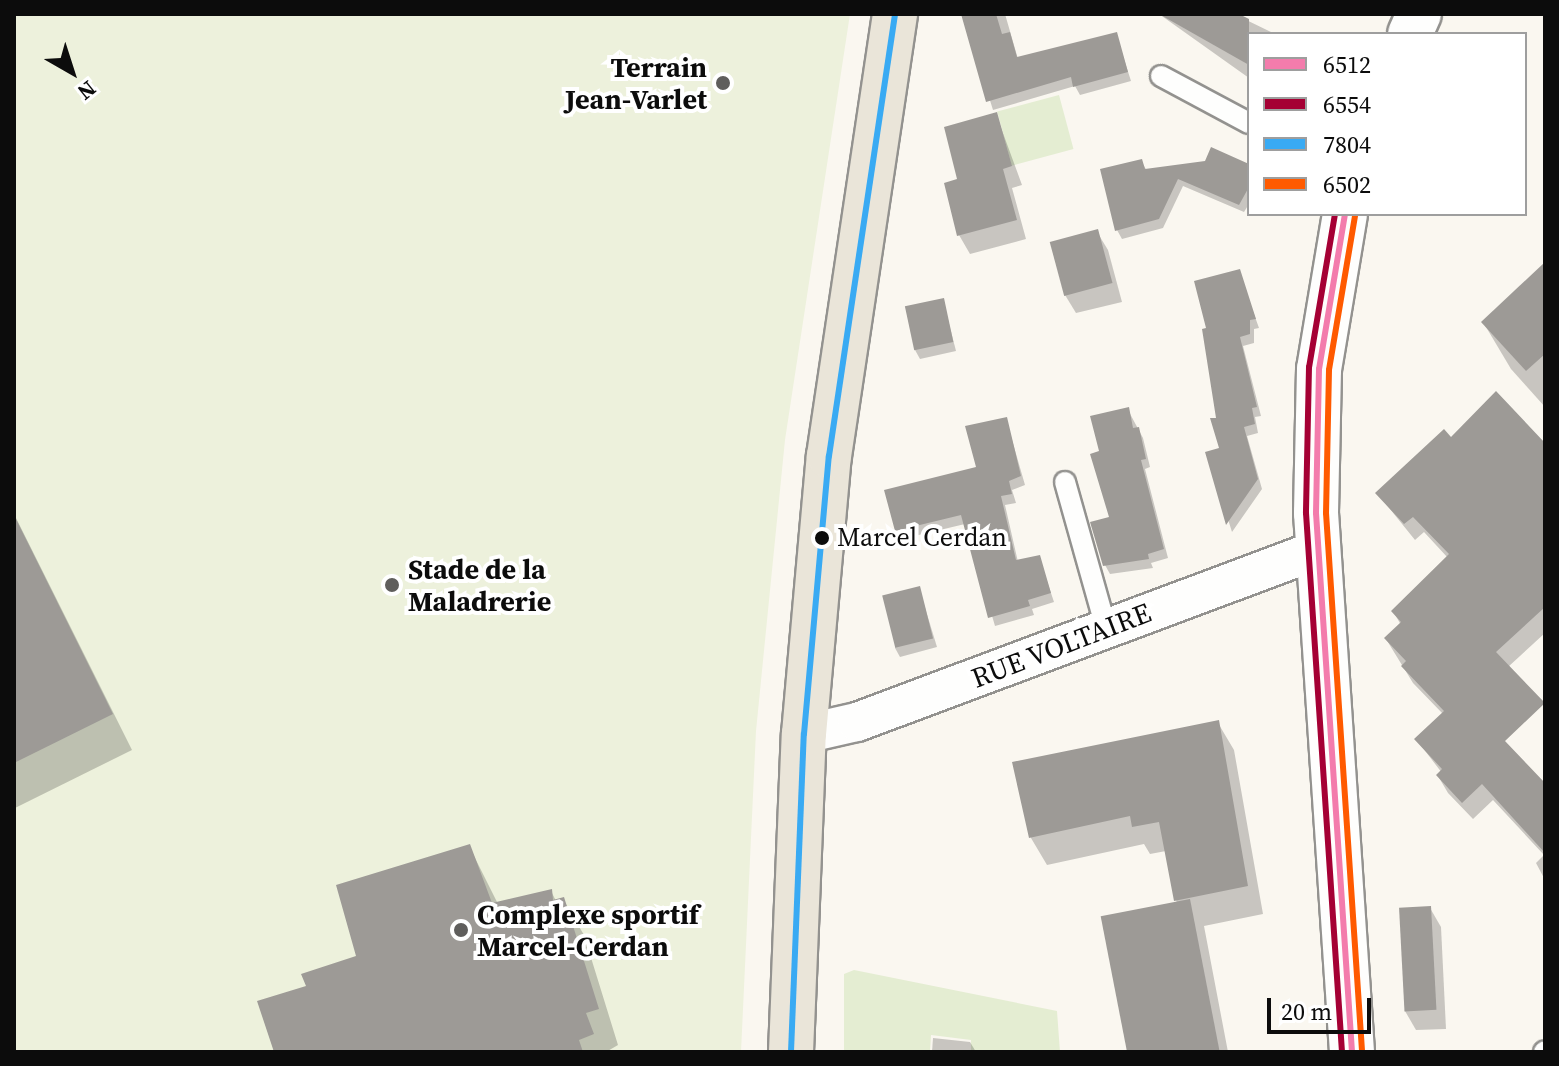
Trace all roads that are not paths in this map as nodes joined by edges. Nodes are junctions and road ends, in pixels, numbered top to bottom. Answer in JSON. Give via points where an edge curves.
{"nodes":[{"id":1,"x":895,"y":14,"type":"edge"},
{"id":2,"x":1161,"y":76,"type":"dead end"},
{"id":3,"x":1247,"y":122,"type":"edge"},
{"id":4,"x":1345,"y":216,"type":"edge"},
{"id":5,"x":1065,"y":482,"type":"dead end"},
{"id":6,"x":1317,"y":550,"type":"junction"},
{"id":7,"x":1106,"y":628,"type":"junction"},
{"id":8,"x":804,"y":734,"type":"junction"},
{"id":9,"x":791,"y":1052,"type":"edge"},
{"id":10,"x":1352,"y":1052,"type":"edge"}],
"edges":[{"from":1,"to":8,"type":"main road","via":[[833,410]]},
{"from":2,"to":3,"type":"lane"},
{"from":4,"to":6,"type":"street","via":[[1319,369]]},
{"from":5,"to":7,"type":"lane"},
{"from":6,"to":7,"type":"street","name":"RUE VOLTAIRE"},
{"from":6,"to":10,"type":"street"},
{"from":7,"to":8,"type":"street","name":"RUE VOLTAIRE","via":[[857,722]]},
{"from":8,"to":9,"type":"main road"}]}
